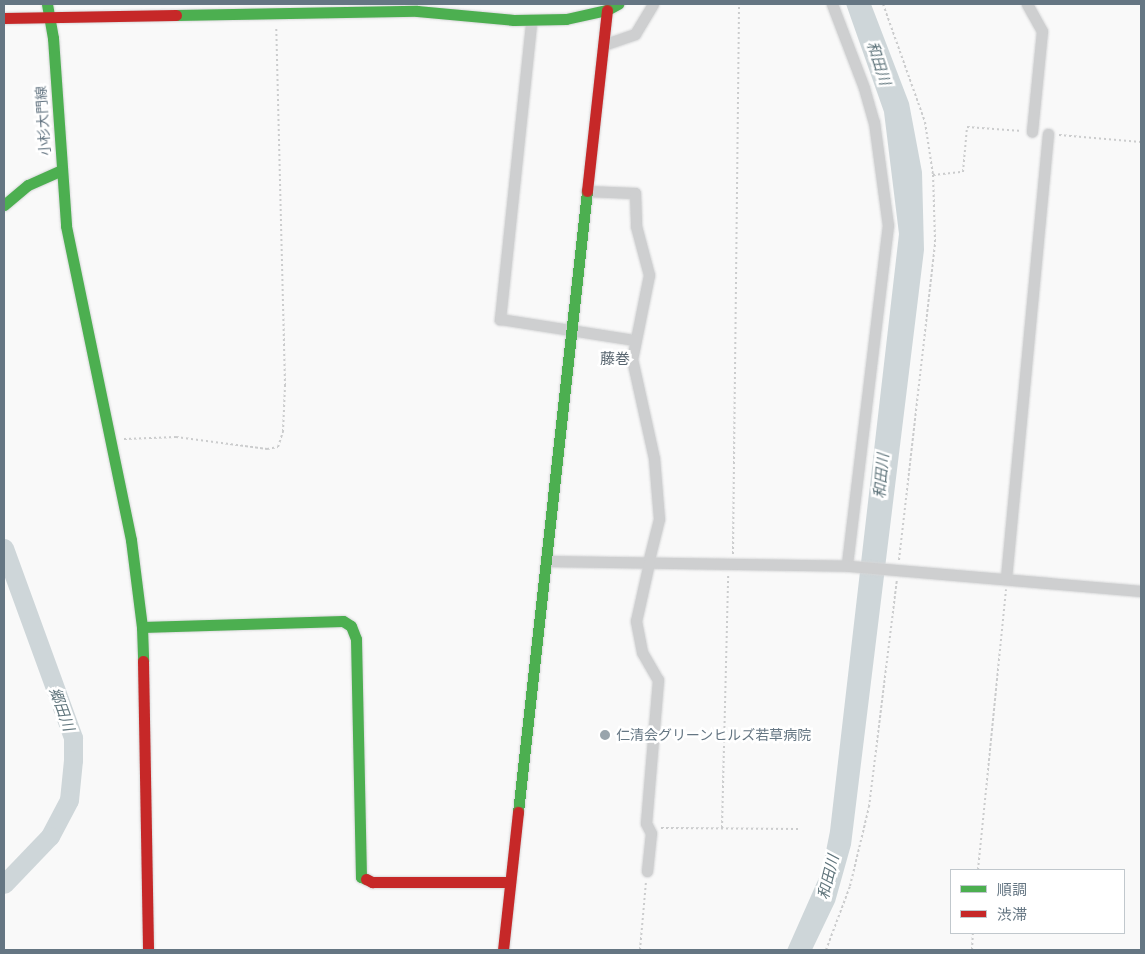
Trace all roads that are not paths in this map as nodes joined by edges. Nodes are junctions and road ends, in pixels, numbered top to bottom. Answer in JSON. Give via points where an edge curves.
{"nodes":[{"id":1,"x":47,"y":4,"type":"edge"},
{"id":2,"x":618,"y":4,"type":"edge"},
{"id":3,"x":653,"y":4,"type":"edge"},
{"id":4,"x":832,"y":4,"type":"edge"},
{"id":5,"x":1027,"y":4,"type":"edge"},
{"id":6,"x":607,"y":10,"type":"junction"},
{"id":7,"x":4,"y":18,"type":"edge"},
{"id":8,"x":50,"y":19,"type":"junction"},
{"id":9,"x":532,"y":24,"type":"dead end"},
{"id":10,"x":603,"y":45,"type":"junction"},
{"id":11,"x":1032,"y":132,"type":"road end"},
{"id":12,"x":1048,"y":134,"type":"road end"},
{"id":13,"x":61,"y":170,"type":"junction"},
{"id":14,"x":586,"y":190,"type":"junction"},
{"id":15,"x":4,"y":204,"type":"edge"},
{"id":16,"x":570,"y":329,"type":"junction"},
{"id":17,"x":634,"y":340,"type":"junction"},
{"id":18,"x":547,"y":561,"type":"junction"},
{"id":19,"x":648,"y":563,"type":"junction"},
{"id":20,"x":849,"y":566,"type":"junction"},
{"id":21,"x":1007,"y":578,"type":"junction"},
{"id":22,"x":1141,"y":591,"type":"edge"},
{"id":23,"x":142,"y":627,"type":"junction"},
{"id":24,"x":647,"y":871,"type":"road end"},
{"id":25,"x":510,"y":882,"type":"junction"},
{"id":26,"x":148,"y":950,"type":"edge"},
{"id":27,"x":503,"y":950,"type":"edge"}],
"edges":[{"from":1,"to":8,"type":"street","name":"小杉大門線"},
{"from":2,"to":6,"type":"street"},
{"from":3,"to":10,"type":"street","via":[[636,34]]},
{"from":4,"to":20,"type":"street","via":[[874,122],[888,225]]},
{"from":5,"to":11,"type":"street","via":[[1042,31]]},
{"from":6,"to":8,"type":"street","via":[[566,19],[523,20],[417,11]]},
{"from":6,"to":10,"type":"street"},
{"from":7,"to":8,"type":"street"},
{"from":8,"to":13,"type":"street","name":"小杉大門線"},
{"from":9,"to":16,"type":"street","via":[[499,312],[500,319],[508,322]]},
{"from":10,"to":14,"type":"street"},
{"from":12,"to":21,"type":"street"},
{"from":13,"to":15,"type":"street","name":"小杉大門線","via":[[28,185]]},
{"from":13,"to":23,"type":"street","via":[[66,226],[131,540]]},
{"from":14,"to":16,"type":"street"},
{"from":14,"to":17,"type":"street","via":[[635,193],[636,226],[649,275]]},
{"from":16,"to":17,"type":"street"},
{"from":16,"to":18,"type":"street"},
{"from":17,"to":19,"type":"street","via":[[632,372],[654,458],[659,519]]},
{"from":18,"to":19,"type":"street"},
{"from":18,"to":25,"type":"street"},
{"from":19,"to":20,"type":"street"},
{"from":19,"to":24,"type":"street","via":[[636,621],[642,652],[658,680],[646,823],[651,833]]},
{"from":20,"to":21,"type":"street"},
{"from":21,"to":22,"type":"street"},
{"from":23,"to":25,"type":"street","via":[[343,621],[352,626],[356,639],[361,877],[372,882]]},
{"from":23,"to":26,"type":"street"},
{"from":25,"to":27,"type":"street"}]}
